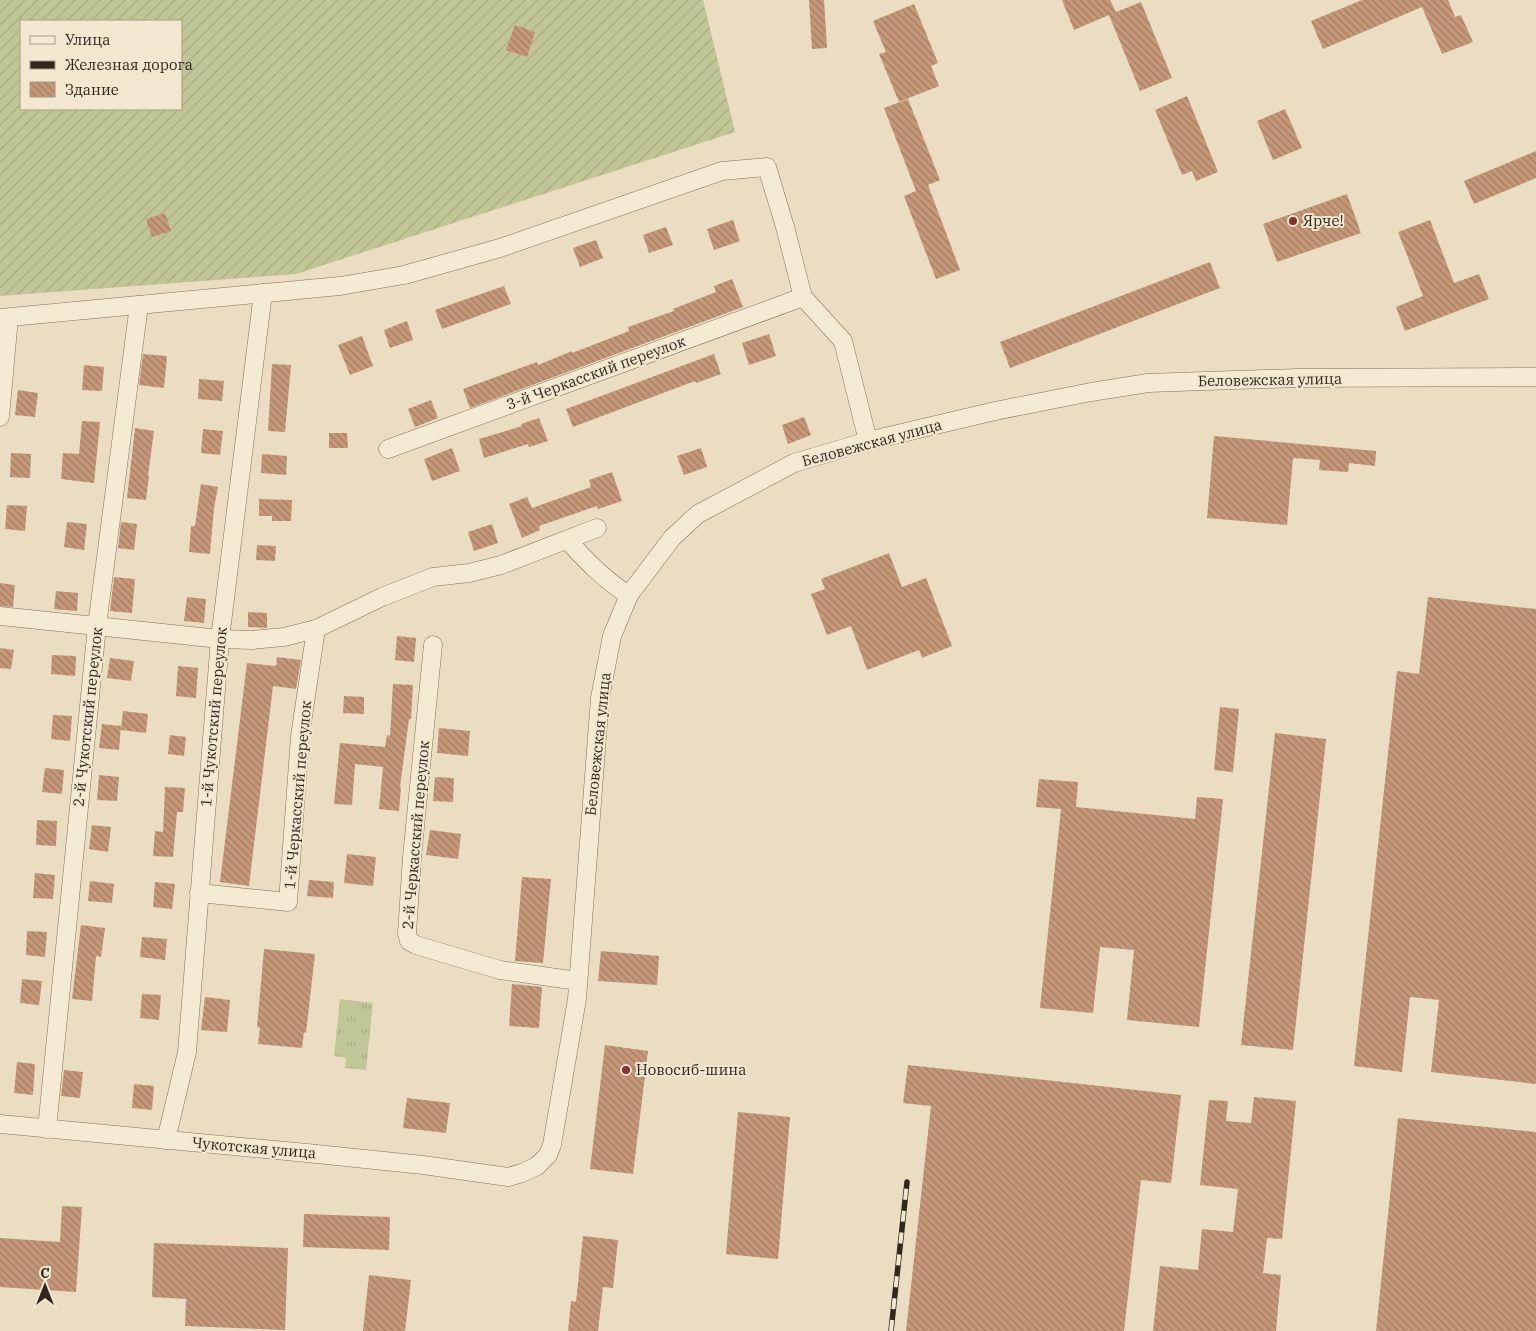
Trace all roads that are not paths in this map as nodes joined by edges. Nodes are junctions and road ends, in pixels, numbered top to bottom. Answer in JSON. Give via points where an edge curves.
{"nodes":[{"id":1,"x":262,"y":294,"type":"junction"},
{"id":2,"x":804,"y":297,"type":"junction"},
{"id":3,"x":139,"y":305,"type":"junction"},
{"id":4,"x":5,"y":318,"type":"edge"},
{"id":5,"x":1536,"y":378,"type":"edge"},
{"id":6,"x":0,"y":417,"type":"edge"},
{"id":7,"x":868,"y":441,"type":"junction"},
{"id":8,"x":388,"y":449,"type":"dead end"},
{"id":9,"x":597,"y":528,"type":"dead end"},
{"id":10,"x":567,"y":540,"type":"junction"},
{"id":11,"x":629,"y":594,"type":"junction"},
{"id":12,"x":0,"y":616,"type":"edge"},
{"id":13,"x":97,"y":626,"type":"junction"},
{"id":14,"x":316,"y":629,"type":"junction"},
{"id":15,"x":220,"y":639,"type":"junction"},
{"id":16,"x":433,"y":645,"type":"dead end"},
{"id":17,"x":199,"y":893,"type":"junction"},
{"id":18,"x":578,"y":981,"type":"junction"},
{"id":19,"x":0,"y":1124,"type":"edge"},
{"id":20,"x":47,"y":1129,"type":"junction"},
{"id":21,"x":166,"y":1140,"type":"junction"},
{"id":22,"x":508,"y":1177,"type":"joint"}],
"edges":[{"from":1,"to":2,"type":"street","via":[[404,275],[500,248],[722,170],[767,168]]},
{"from":1,"to":3,"type":"street"},
{"from":1,"to":15,"type":"street","name":"1-й Чукотский переулок"},
{"from":2,"to":7,"type":"street","via":[[843,341]]},
{"from":2,"to":8,"type":"street","name":"3-й Черкасский переулок"},
{"from":3,"to":4,"type":"street"},
{"from":3,"to":13,"type":"street","name":"2-й Чукотский переулок"},
{"from":4,"to":6,"type":"street"},
{"from":5,"to":7,"type":"street","name":"Беловежская улица","via":[[1297,378],[1148,383],[995,411]]},
{"from":7,"to":11,"type":"street","name":"Беловежская улица","via":[[794,464],[698,514],[672,538]]},
{"from":9,"to":10,"type":"street"},
{"from":10,"to":11,"type":"street","via":[[588,562]]},
{"from":10,"to":14,"type":"street","via":[[501,565],[433,577]]},
{"from":11,"to":18,"type":"street","name":"Беловежская улица","via":[[612,636],[600,698]]},
{"from":12,"to":13,"type":"street"},
{"from":13,"to":15,"type":"street"},
{"from":13,"to":20,"type":"street","name":"2-й Чукотский переулок"},
{"from":14,"to":15,"type":"street","via":[[284,637]]},
{"from":14,"to":17,"type":"street","name":"1-й Черкасский переулок","via":[[300,736],[288,902]]},
{"from":15,"to":17,"type":"street","name":"1-й Чукотский переулок"},
{"from":16,"to":18,"type":"street","name":"2-й Черкасский переулок","via":[[412,857],[409,941],[500,970]]},
{"from":17,"to":21,"type":"street","name":"1-й Чукотский переулок","via":[[186,1052]]},
{"from":18,"to":22,"type":"street","name":"Беловежская улица","via":[[552,1145],[548,1155],[537,1166]]},
{"from":19,"to":20,"type":"street","name":"Чукотская улица"},
{"from":20,"to":21,"type":"street","name":"Чукотская улица"},
{"from":21,"to":22,"type":"street","name":"Чукотская улица","via":[[423,1165]]}]}
